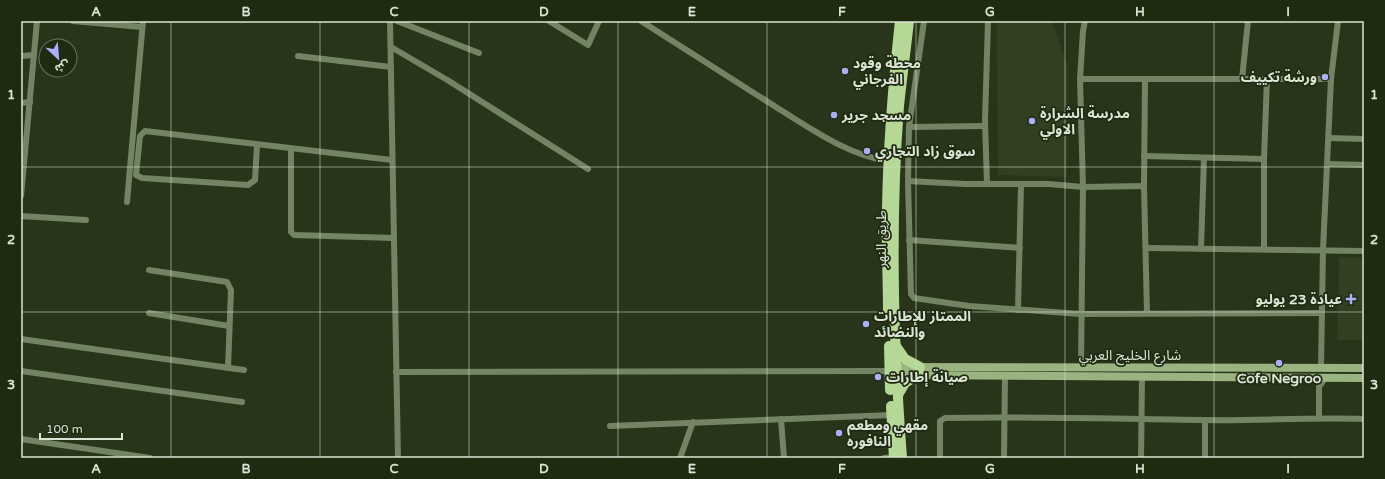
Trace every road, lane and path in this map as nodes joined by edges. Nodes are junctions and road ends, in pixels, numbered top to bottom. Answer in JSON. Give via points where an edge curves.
{"nodes":[{"id":1,"x":37,"y":21,"type":"edge"},
{"id":2,"x":73,"y":21,"type":"edge"},
{"id":3,"x":390,"y":21,"type":"edge"},
{"id":4,"x":398,"y":21,"type":"edge"},
{"id":5,"x":549,"y":21,"type":"edge"},
{"id":6,"x":600,"y":21,"type":"edge"},
{"id":7,"x":641,"y":21,"type":"edge"},
{"id":8,"x":900,"y":21,"type":"edge"},
{"id":9,"x":909,"y":21,"type":"edge"},
{"id":10,"x":924,"y":21,"type":"edge"},
{"id":11,"x":988,"y":21,"type":"edge"},
{"id":12,"x":1085,"y":21,"type":"edge"},
{"id":13,"x":1248,"y":21,"type":"edge"},
{"id":14,"x":1338,"y":21,"type":"edge"},
{"id":15,"x":142,"y":24,"type":"edge"},
{"id":16,"x":391,"y":48,"type":"junction"},
{"id":17,"x":479,"y":54,"type":"dead end"},
{"id":18,"x":34,"y":55,"type":"junction"},
{"id":19,"x":21,"y":56,"type":"edge"},
{"id":20,"x":298,"y":56,"type":"dead end"},
{"id":21,"x":391,"y":67,"type":"junction"},
{"id":22,"x":1080,"y":79,"type":"junction"},
{"id":23,"x":1242,"y":79,"type":"junction"},
{"id":24,"x":1266,"y":79,"type":"junction"},
{"id":25,"x":1331,"y":79,"type":"junction"},
{"id":26,"x":1145,"y":80,"type":"junction"},
{"id":27,"x":30,"y":102,"type":"junction"},
{"id":28,"x":21,"y":103,"type":"edge"},
{"id":29,"x":985,"y":126,"type":"junction"},
{"id":30,"x":909,"y":127,"type":"junction"},
{"id":31,"x":1329,"y":138,"type":"junction"},
{"id":32,"x":1364,"y":139,"type":"edge"},
{"id":33,"x":257,"y":145,"type":"junction"},
{"id":34,"x":291,"y":149,"type":"junction"},
{"id":35,"x":1144,"y":156,"type":"junction"},
{"id":36,"x":1204,"y":158,"type":"junction"},
{"id":37,"x":1264,"y":159,"type":"junction"},
{"id":38,"x":392,"y":160,"type":"junction"},
{"id":39,"x":888,"y":161,"type":"junction"},
{"id":40,"x":1327,"y":164,"type":"junction"},
{"id":41,"x":1364,"y":165,"type":"edge"},
{"id":42,"x":588,"y":169,"type":"dead end"},
{"id":43,"x":908,"y":181,"type":"junction"},
{"id":44,"x":986,"y":184,"type":"junction"},
{"id":45,"x":1020,"y":185,"type":"junction"},
{"id":46,"x":1144,"y":186,"type":"junction"},
{"id":47,"x":1083,"y":187,"type":"junction"},
{"id":48,"x":21,"y":192,"type":"edge"},
{"id":49,"x":128,"y":202,"type":"dead end"},
{"id":50,"x":21,"y":216,"type":"edge"},
{"id":51,"x":86,"y":220,"type":"dead end"},
{"id":52,"x":394,"y":238,"type":"junction"},
{"id":53,"x":909,"y":240,"type":"junction"},
{"id":54,"x":1020,"y":248,"type":"junction"},
{"id":55,"x":1146,"y":248,"type":"junction"},
{"id":56,"x":1201,"y":249,"type":"junction"},
{"id":57,"x":1264,"y":249,"type":"junction"},
{"id":58,"x":1323,"y":250,"type":"junction"},
{"id":59,"x":1364,"y":251,"type":"edge"},
{"id":60,"x":148,"y":270,"type":"dead end"},
{"id":61,"x":1018,"y":310,"type":"junction"},
{"id":62,"x":1322,"y":312,"type":"junction"},
{"id":63,"x":1147,"y":313,"type":"junction"},
{"id":64,"x":148,"y":314,"type":"dead end"},
{"id":65,"x":1081,"y":314,"type":"junction"},
{"id":66,"x":229,"y":326,"type":"junction"},
{"id":67,"x":21,"y":339,"type":"edge"},
{"id":68,"x":896,"y":346,"type":"junction"},
{"id":69,"x":1248,"y":367,"type":"junction"},
{"id":70,"x":228,"y":368,"type":"junction"},
{"id":71,"x":1081,"y":368,"type":"junction"},
{"id":72,"x":1321,"y":368,"type":"junction"},
{"id":73,"x":1364,"y":368,"type":"edge"},
{"id":74,"x":244,"y":370,"type":"dead end"},
{"id":75,"x":21,"y":371,"type":"edge"},
{"id":76,"x":894,"y":371,"type":"junction"},
{"id":77,"x":920,"y":371,"type":"junction"},
{"id":78,"x":396,"y":372,"type":"junction"},
{"id":79,"x":1005,"y":375,"type":"junction"},
{"id":80,"x":1142,"y":377,"type":"junction"},
{"id":81,"x":1247,"y":377,"type":"junction"},
{"id":82,"x":1312,"y":378,"type":"junction"},
{"id":83,"x":1325,"y":378,"type":"junction"},
{"id":84,"x":1364,"y":378,"type":"edge"},
{"id":85,"x":1319,"y":387,"type":"junction"},
{"id":86,"x":897,"y":399,"type":"junction"},
{"id":87,"x":242,"y":402,"type":"dead end"},
{"id":88,"x":892,"y":414,"type":"junction"},
{"id":89,"x":1005,"y":416,"type":"junction"},
{"id":90,"x":1142,"y":418,"type":"junction"},
{"id":91,"x":1319,"y":418,"type":"junction"},
{"id":92,"x":782,"y":419,"type":"junction"},
{"id":93,"x":1364,"y":419,"type":"edge"},
{"id":94,"x":1205,"y":420,"type":"junction"},
{"id":95,"x":693,"y":422,"type":"junction"},
{"id":96,"x":610,"y":426,"type":"dead end"},
{"id":97,"x":21,"y":439,"type":"edge"},
{"id":98,"x":150,"y":458,"type":"edge"},
{"id":99,"x":398,"y":458,"type":"edge"},
{"id":100,"x":680,"y":458,"type":"edge"},
{"id":101,"x":784,"y":458,"type":"edge"},
{"id":102,"x":893,"y":458,"type":"edge"},
{"id":103,"x":940,"y":458,"type":"edge"},
{"id":104,"x":1004,"y":458,"type":"edge"},
{"id":105,"x":1141,"y":458,"type":"edge"},
{"id":106,"x":1205,"y":458,"type":"edge"}],
"edges":[{"from":1,"to":18,"type":"street"},
{"from":2,"to":15,"type":"street"},
{"from":3,"to":16,"type":"street"},
{"from":4,"to":17,"type":"street"},
{"from":5,"to":6,"type":"street","via":[[588,44]]},
{"from":7,"to":39,"type":"street","via":[[834,142],[870,158]]},
{"from":8,"to":39,"type":"main road","name":"طريق النهر"},
{"from":9,"to":68,"type":"main road","name":"طريق النهر","via":[[896,175]]},
{"from":10,"to":30,"type":"street"},
{"from":11,"to":29,"type":"street"},
{"from":12,"to":22,"type":"street"},
{"from":13,"to":23,"type":"street"},
{"from":14,"to":25,"type":"street"},
{"from":15,"to":49,"type":"street"},
{"from":16,"to":21,"type":"street"},
{"from":16,"to":42,"type":"street","via":[[450,81]]},
{"from":18,"to":19,"type":"street"},
{"from":18,"to":27,"type":"street"},
{"from":20,"to":21,"type":"street"},
{"from":21,"to":38,"type":"street"},
{"from":22,"to":26,"type":"street"},
{"from":22,"to":47,"type":"street"},
{"from":23,"to":24,"type":"street"},
{"from":23,"to":26,"type":"street"},
{"from":24,"to":25,"type":"street"},
{"from":24,"to":37,"type":"street"},
{"from":25,"to":31,"type":"street"},
{"from":26,"to":35,"type":"street"},
{"from":27,"to":28,"type":"street"},
{"from":27,"to":48,"type":"street"},
{"from":29,"to":30,"type":"street"},
{"from":29,"to":44,"type":"street"},
{"from":30,"to":43,"type":"street"},
{"from":31,"to":32,"type":"street"},
{"from":31,"to":40,"type":"street"},
{"from":33,"to":33,"type":"street","via":[[145,131],[140,136],[136,175],[142,178],[248,185],[255,180]]},
{"from":33,"to":34,"type":"street"},
{"from":34,"to":38,"type":"street"},
{"from":34,"to":52,"type":"street","via":[[291,232],[294,235]]},
{"from":35,"to":36,"type":"street"},
{"from":35,"to":46,"type":"street"},
{"from":36,"to":37,"type":"street"},
{"from":36,"to":56,"type":"street"},
{"from":37,"to":57,"type":"street"},
{"from":38,"to":52,"type":"street"},
{"from":39,"to":76,"type":"main road","name":"طريق النهر","via":[[887,210]]},
{"from":40,"to":41,"type":"street"},
{"from":40,"to":58,"type":"street"},
{"from":43,"to":44,"type":"street"},
{"from":43,"to":53,"type":"street"},
{"from":44,"to":45,"type":"street"},
{"from":45,"to":47,"type":"street"},
{"from":45,"to":54,"type":"street"},
{"from":46,"to":47,"type":"street"},
{"from":46,"to":55,"type":"street"},
{"from":47,"to":65,"type":"street"},
{"from":50,"to":51,"type":"street"},
{"from":52,"to":78,"type":"street"},
{"from":53,"to":54,"type":"street"},
{"from":53,"to":61,"type":"street","via":[[911,294],[914,298]]},
{"from":54,"to":61,"type":"street"},
{"from":55,"to":56,"type":"street"},
{"from":55,"to":63,"type":"street"},
{"from":56,"to":57,"type":"street"},
{"from":57,"to":58,"type":"street"},
{"from":58,"to":59,"type":"street"},
{"from":58,"to":62,"type":"street"},
{"from":60,"to":66,"type":"street","via":[[227,282],[231,290]]},
{"from":61,"to":65,"type":"street"},
{"from":62,"to":63,"type":"street"},
{"from":62,"to":72,"type":"street"},
{"from":63,"to":65,"type":"street"},
{"from":64,"to":66,"type":"street"},
{"from":65,"to":71,"type":"street"},
{"from":66,"to":70,"type":"street"},
{"from":67,"to":70,"type":"street"},
{"from":68,"to":76,"type":"main road","name":"طريق النهر"},
{"from":68,"to":77,"type":"main road","via":[[905,359]]},
{"from":69,"to":71,"type":"main road","name":"شارع الخليج العربي"},
{"from":69,"to":72,"type":"main road","name":"شارع الخليج العربي"},
{"from":69,"to":81,"type":"main road"},
{"from":70,"to":74,"type":"street"},
{"from":71,"to":77,"type":"main road","name":"شارع الخليج العربي"},
{"from":72,"to":73,"type":"main road","name":"شارع الخليج العربي"},
{"from":75,"to":87,"type":"street"},
{"from":76,"to":77,"type":"main road","name":"شارع الخليج العربي"},
{"from":76,"to":78,"type":"street"},
{"from":76,"to":86,"type":"main road","name":"طريق النهر"},
{"from":76,"to":88,"type":"main road","name":"طريق النهر"},
{"from":77,"to":79,"type":"main road","name":"شارع الخليج العربي"},
{"from":77,"to":86,"type":"main road","via":[[905,383]]},
{"from":78,"to":99,"type":"street"},
{"from":79,"to":80,"type":"main road","name":"شارع الخليج العربي"},
{"from":79,"to":89,"type":"street"},
{"from":80,"to":81,"type":"main road","name":"شارع الخليج العربي"},
{"from":80,"to":90,"type":"street"},
{"from":81,"to":82,"type":"main road","name":"شارع الخليج العربي"},
{"from":82,"to":83,"type":"main road","name":"شارع الخليج العربي"},
{"from":82,"to":85,"type":"street"},
{"from":83,"to":84,"type":"main road","name":"شارع الخليج العربي"},
{"from":83,"to":85,"type":"street"},
{"from":85,"to":91,"type":"street"},
{"from":86,"to":102,"type":"main road","name":"طريق النهر"},
{"from":88,"to":92,"type":"street"},
{"from":88,"to":102,"type":"main road","name":"طريق النهر"},
{"from":89,"to":90,"type":"street"},
{"from":89,"to":103,"type":"street","via":[[942,418]]},
{"from":89,"to":104,"type":"street"},
{"from":90,"to":94,"type":"street"},
{"from":90,"to":105,"type":"street"},
{"from":91,"to":93,"type":"street"},
{"from":91,"to":94,"type":"street"},
{"from":92,"to":95,"type":"street"},
{"from":92,"to":101,"type":"street"},
{"from":94,"to":106,"type":"street"},
{"from":95,"to":96,"type":"street"},
{"from":95,"to":100,"type":"street"},
{"from":97,"to":98,"type":"street"}]}
